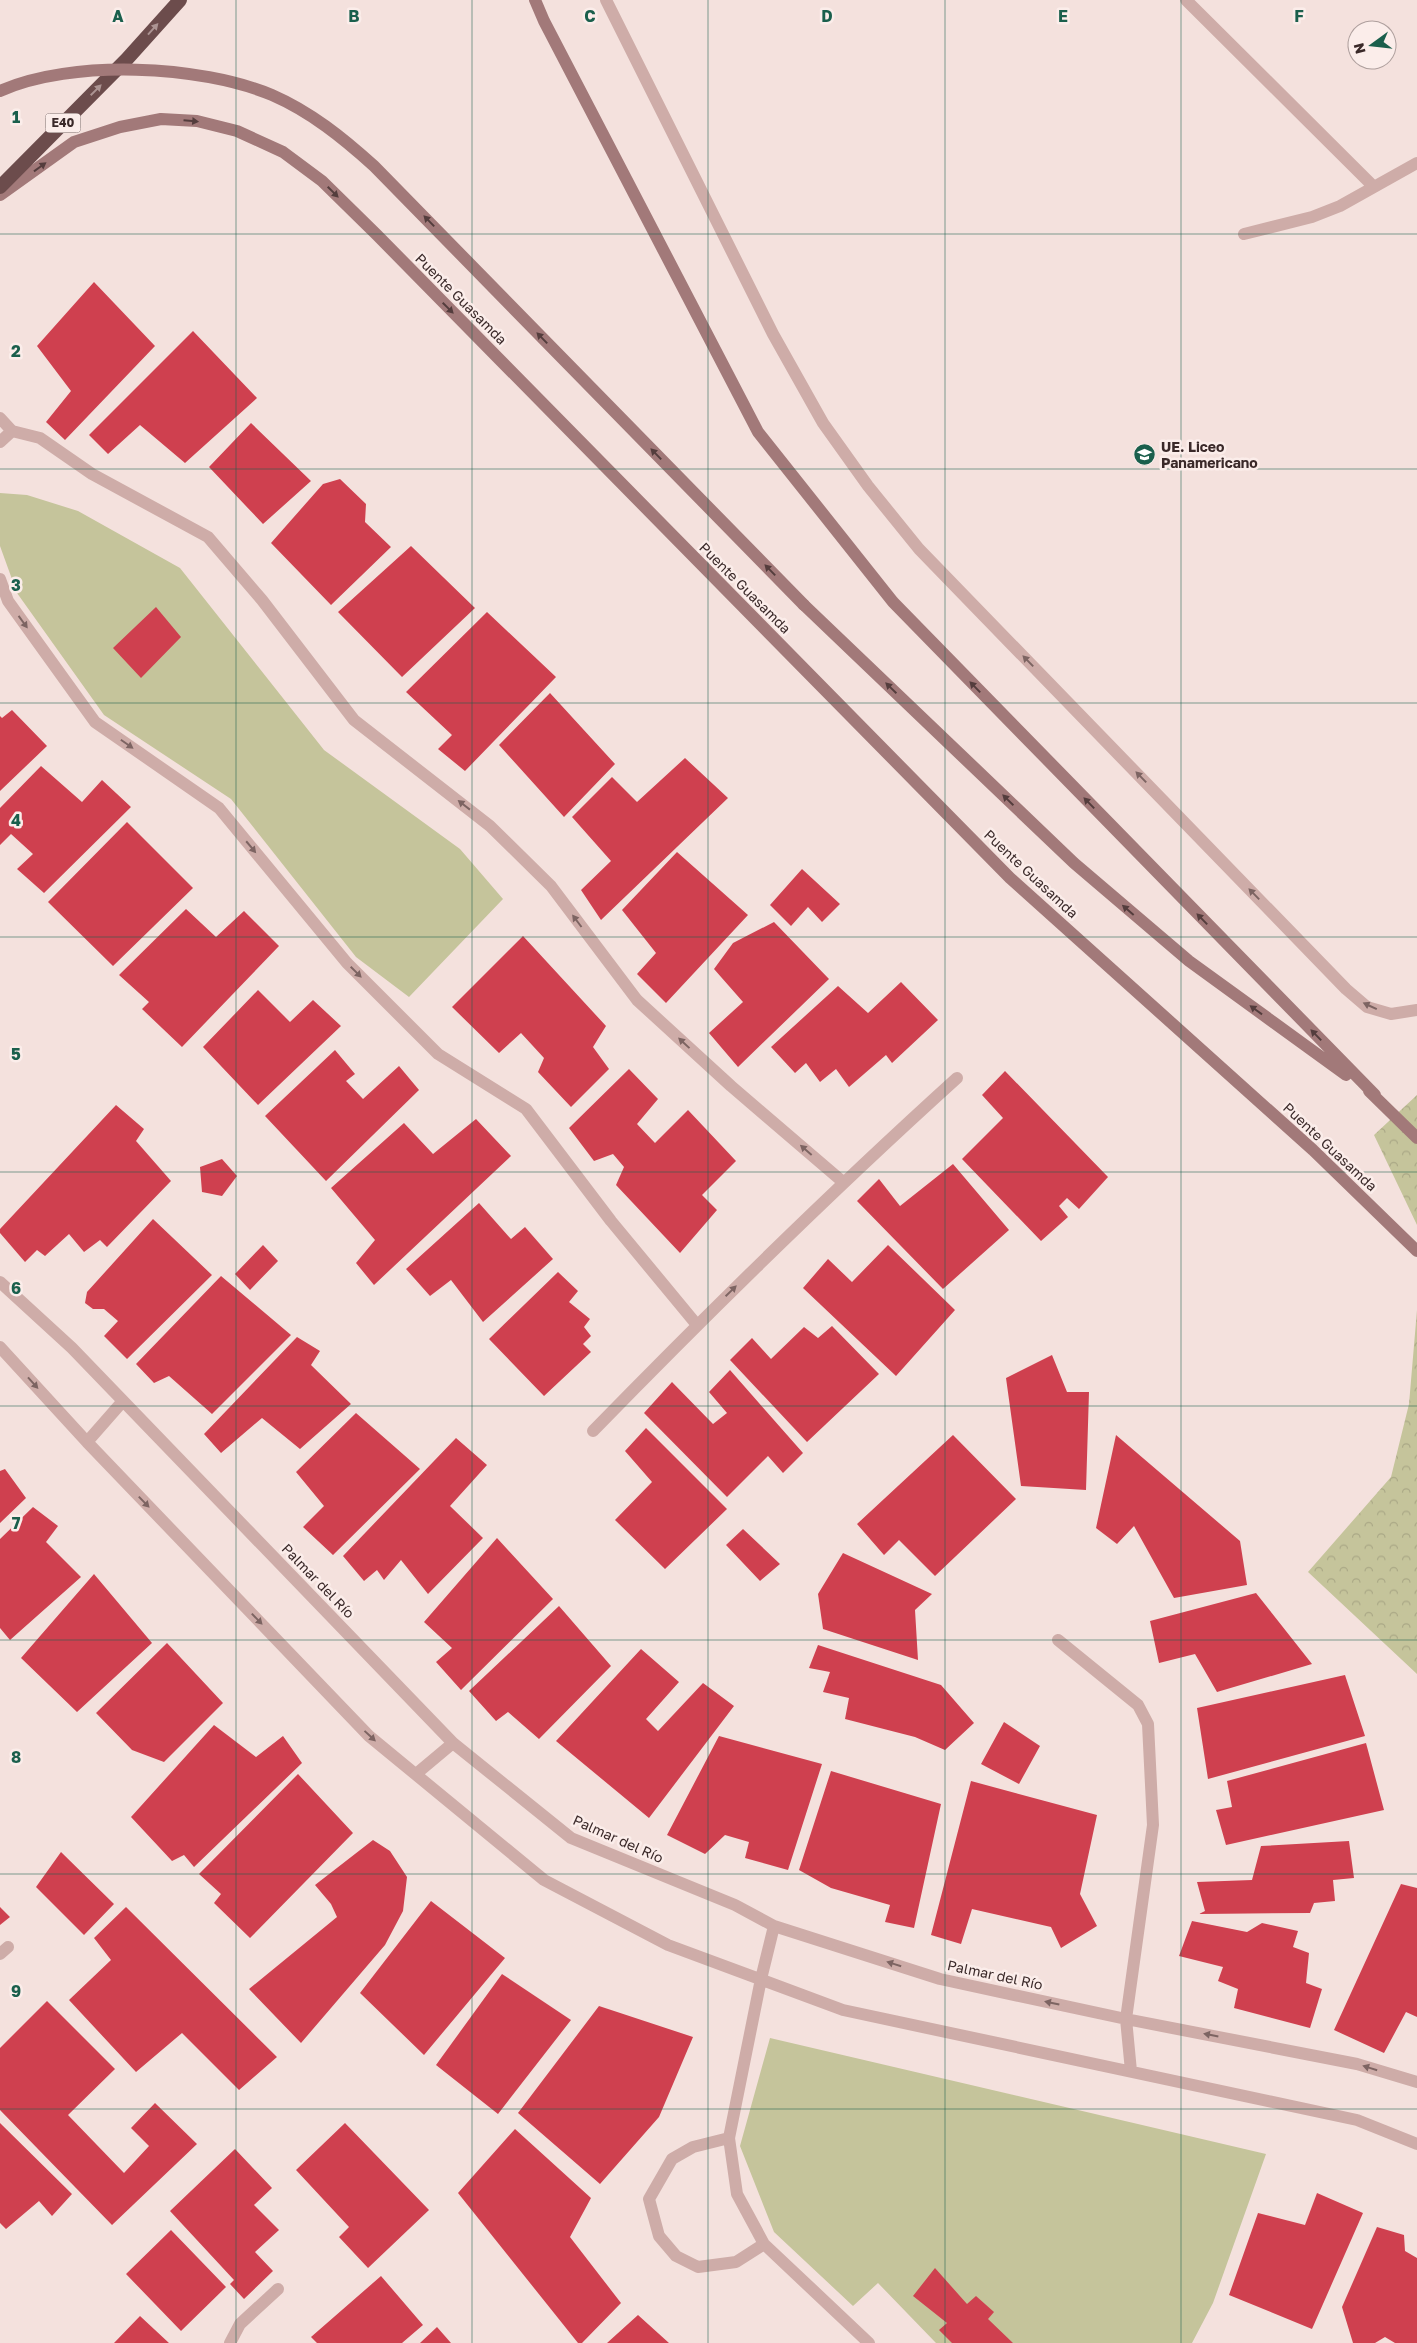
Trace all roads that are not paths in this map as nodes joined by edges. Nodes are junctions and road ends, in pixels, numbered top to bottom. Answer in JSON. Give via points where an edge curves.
{"nodes":[{"id":1,"x":180,"y":0,"type":"edge"},
{"id":2,"x":535,"y":0,"type":"edge"},
{"id":3,"x":606,"y":0,"type":"edge"},
{"id":4,"x":1186,"y":0,"type":"edge"},
{"id":5,"x":0,"y":91,"type":"edge"},
{"id":6,"x":1417,"y":163,"type":"edge"},
{"id":7,"x":0,"y":187,"type":"edge"},
{"id":8,"x":1374,"y":187,"type":"junction"},
{"id":9,"x":0,"y":195,"type":"edge"},
{"id":10,"x":1244,"y":234,"type":"dead end"},
{"id":11,"x":0,"y":418,"type":"edge"},
{"id":12,"x":12,"y":431,"type":"junction"},
{"id":13,"x":0,"y":442,"type":"edge"},
{"id":14,"x":0,"y":579,"type":"edge"},
{"id":15,"x":1417,"y":1010,"type":"edge"},
{"id":16,"x":957,"y":1078,"type":"dead end"},
{"id":17,"x":1374,"y":1095,"type":"junction"},
{"id":18,"x":1417,"y":1138,"type":"edge"},
{"id":19,"x":843,"y":1182,"type":"junction"},
{"id":20,"x":1417,"y":1251,"type":"edge"},
{"id":21,"x":0,"y":1282,"type":"edge"},
{"id":22,"x":696,"y":1325,"type":"junction"},
{"id":23,"x":0,"y":1348,"type":"edge"},
{"id":24,"x":123,"y":1401,"type":"junction"},
{"id":25,"x":593,"y":1431,"type":"dead end"},
{"id":26,"x":87,"y":1442,"type":"junction"},
{"id":27,"x":1058,"y":1640,"type":"dead end"},
{"id":28,"x":453,"y":1743,"type":"junction"},
{"id":29,"x":416,"y":1774,"type":"junction"},
{"id":30,"x":774,"y":1926,"type":"junction"},
{"id":31,"x":761,"y":1979,"type":"junction"},
{"id":32,"x":1126,"y":2019,"type":"junction"},
{"id":33,"x":1131,"y":2071,"type":"junction"},
{"id":34,"x":1417,"y":2082,"type":"edge"},
{"id":35,"x":729,"y":2138,"type":"junction"},
{"id":36,"x":1417,"y":2144,"type":"edge"},
{"id":37,"x":764,"y":2244,"type":"junction"},
{"id":38,"x":278,"y":2289,"type":"dead end"},
{"id":39,"x":230,"y":2343,"type":"edge"},
{"id":40,"x":869,"y":2343,"type":"edge"}],
"edges":[{"from":7,"to":1,"type":"highway","number":"E40","one_way":true,"via":[[127,59]]},
{"from":17,"to":2,"type":"main road","one_way":true,"via":[[893,602],[758,432]]},
{"from":15,"to":3,"type":"street","one_way":true,"via":[[1391,1014],[1367,1007],[1346,989],[900,525],[823,423],[773,334]]},
{"from":4,"to":8,"type":"street"},
{"from":17,"to":5,"type":"main road","one_way":true,"bridge":true,"via":[[1189,961],[1074,863],[804,604],[374,166],[338,134],[272,95],[231,81],[149,69],[52,76]]},
{"from":6,"to":8,"type":"street"},
{"from":8,"to":10,"type":"street","via":[[1312,217]]},
{"from":9,"to":20,"type":"main road","name":"Puente Guasamda","one_way":true,"via":[[74,142],[120,127],[161,119],[197,121],[237,131],[283,152],[322,181],[1010,878],[1313,1150]]},
{"from":11,"to":12,"type":"street"},
{"from":12,"to":13,"type":"street"},
{"from":19,"to":12,"type":"street","one_way":true,"via":[[637,1000],[551,886],[490,826],[354,720],[262,600],[208,537],[92,474],[40,438]]},
{"from":14,"to":22,"type":"street","one_way":true,"via":[[8,600],[95,722],[219,808],[347,963],[438,1054],[526,1109]]},
{"from":16,"to":19,"type":"street"},
{"from":17,"to":18,"type":"main road"},
{"from":22,"to":19,"type":"street","one_way":true},
{"from":21,"to":24,"type":"street","name":"Palmar del Río","via":[[72,1348]]},
{"from":22,"to":25,"type":"street"},
{"from":23,"to":26,"type":"street","one_way":true},
{"from":24,"to":26,"type":"street"},
{"from":24,"to":28,"type":"street","name":"Palmar del Río"},
{"from":26,"to":29,"type":"street","one_way":true,"via":[[369,1736]]},
{"from":27,"to":32,"type":"street","via":[[1138,1705],[1148,1724],[1153,1825]]},
{"from":28,"to":29,"type":"street"},
{"from":28,"to":30,"type":"street","name":"Palmar del Río","via":[[571,1838],[735,1905]]},
{"from":29,"to":31,"type":"street","via":[[544,1880],[668,1945]]},
{"from":30,"to":31,"type":"street"},
{"from":32,"to":30,"type":"street","name":"Palmar del Río","one_way":true,"via":[[940,1979]]},
{"from":31,"to":33,"type":"street","via":[[843,2010]]},
{"from":31,"to":35,"type":"street"},
{"from":32,"to":33,"type":"street"},
{"from":34,"to":32,"type":"street","name":"Palmar del Río","one_way":true,"via":[[1357,2064]]},
{"from":33,"to":36,"type":"street","via":[[1357,2120]]},
{"from":35,"to":37,"type":"street","via":[[737,2194]]},
{"from":35,"to":37,"type":"street","via":[[693,2148],[672,2159],[649,2199],[659,2236],[676,2256],[698,2267],[736,2262]]},
{"from":37,"to":40,"type":"street"},
{"from":38,"to":39,"type":"street","via":[[240,2324]]}]}
